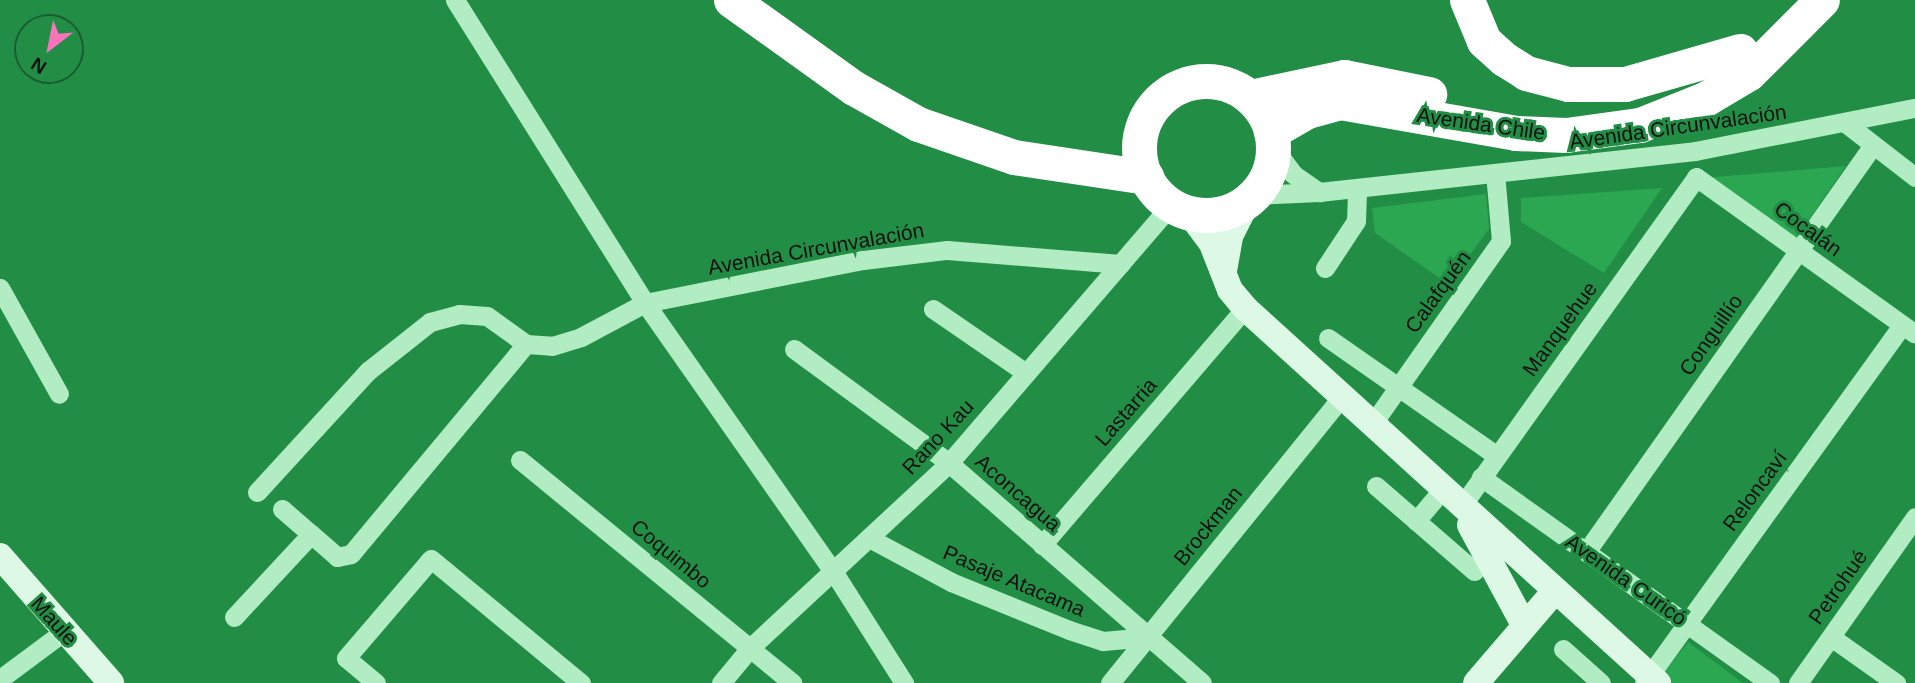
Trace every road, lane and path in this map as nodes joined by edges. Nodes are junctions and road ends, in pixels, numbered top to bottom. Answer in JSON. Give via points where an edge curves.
{"nodes":[{"id":1,"x":455,"y":0,"type":"edge"},
{"id":2,"x":731,"y":0,"type":"edge"},
{"id":3,"x":1467,"y":0,"type":"edge"},
{"id":4,"x":1792,"y":0,"type":"edge"},
{"id":5,"x":1822,"y":0,"type":"edge"},
{"id":6,"x":1740,"y":51,"type":"junction"},
{"id":7,"x":1250,"y":97,"type":"junction"},
{"id":8,"x":1915,"y":108,"type":"edge"},
{"id":9,"x":1848,"y":125,"type":"junction"},
{"id":10,"x":1273,"y":139,"type":"junction"},
{"id":11,"x":1873,"y":145,"type":"junction"},
{"id":12,"x":1695,"y":151,"type":"junction"},
{"id":13,"x":1495,"y":173,"type":"junction"},
{"id":14,"x":1146,"y":177,"type":"junction"},
{"id":15,"x":1696,"y":177,"type":"junction"},
{"id":16,"x":1915,"y":177,"type":"edge"},
{"id":17,"x":1357,"y":188,"type":"junction"},
{"id":18,"x":1319,"y":192,"type":"junction"},
{"id":19,"x":1251,"y":198,"type":"junction"},
{"id":20,"x":1180,"y":209,"type":"junction"},
{"id":21,"x":1798,"y":251,"type":"junction"},
{"id":22,"x":1120,"y":264,"type":"junction"},
{"id":23,"x":1325,"y":268,"type":"dead end"},
{"id":24,"x":1224,"y":271,"type":"junction"},
{"id":25,"x":0,"y":288,"type":"edge"},
{"id":26,"x":645,"y":303,"type":"junction"},
{"id":27,"x":1245,"y":308,"type":"junction"},
{"id":28,"x":933,"y":309,"type":"dead end"},
{"id":29,"x":1909,"y":329,"type":"edge"},
{"id":30,"x":1328,"y":338,"type":"dead end"},
{"id":31,"x":526,"y":344,"type":"junction"},
{"id":32,"x":794,"y":349,"type":"dead end"},
{"id":33,"x":1026,"y":373,"type":"junction"},
{"id":34,"x":1398,"y":387,"type":"junction"},
{"id":35,"x":59,"y":394,"type":"dead end"},
{"id":36,"x":1341,"y":398,"type":"junction"},
{"id":37,"x":1371,"y":426,"type":"junction"},
{"id":38,"x":1497,"y":456,"type":"junction"},
{"id":39,"x":520,"y":460,"type":"dead end"},
{"id":40,"x":949,"y":463,"type":"junction"},
{"id":41,"x":1482,"y":477,"type":"junction"},
{"id":42,"x":1376,"y":486,"type":"dead end"},
{"id":43,"x":257,"y":492,"type":"dead end"},
{"id":44,"x":1451,"y":498,"type":"junction"},
{"id":45,"x":282,"y":509,"type":"dead end"},
{"id":46,"x":1915,"y":517,"type":"edge"},
{"id":47,"x":1416,"y":521,"type":"junction"},
{"id":48,"x":311,"y":534,"type":"junction"},
{"id":49,"x":869,"y":538,"type":"junction"},
{"id":50,"x":1042,"y":545,"type":"junction"},
{"id":51,"x":1586,"y":552,"type":"junction"},
{"id":52,"x":0,"y":556,"type":"edge"},
{"id":53,"x":833,"y":571,"type":"junction"},
{"id":54,"x":1474,"y":571,"type":"dead end"},
{"id":55,"x":12,"y":592,"type":"edge"},
{"id":56,"x":1554,"y":592,"type":"junction"},
{"id":57,"x":234,"y":617,"type":"dead end"},
{"id":58,"x":1687,"y":624,"type":"junction"},
{"id":59,"x":1524,"y":625,"type":"junction"},
{"id":60,"x":63,"y":632,"type":"junction"},
{"id":61,"x":1148,"y":637,"type":"junction"},
{"id":62,"x":1830,"y":637,"type":"junction"},
{"id":63,"x":750,"y":648,"type":"junction"},
{"id":64,"x":1563,"y":649,"type":"dead end"},
{"id":65,"x":0,"y":679,"type":"edge"},
{"id":66,"x":1651,"y":681,"type":"edge"},
{"id":67,"x":111,"y":683,"type":"edge"},
{"id":68,"x":376,"y":683,"type":"edge"},
{"id":69,"x":581,"y":683,"type":"edge"},
{"id":70,"x":720,"y":683,"type":"edge"},
{"id":71,"x":792,"y":683,"type":"edge"},
{"id":72,"x":904,"y":683,"type":"edge"},
{"id":73,"x":1111,"y":683,"type":"edge"},
{"id":74,"x":1202,"y":683,"type":"edge"},
{"id":75,"x":1476,"y":683,"type":"edge"},
{"id":76,"x":1601,"y":683,"type":"edge"},
{"id":77,"x":1770,"y":683,"type":"edge"},
{"id":78,"x":1798,"y":683,"type":"edge"},
{"id":79,"x":1896,"y":683,"type":"edge"}],
"edges":[{"from":1,"to":26,"type":"street"},
{"from":2,"to":14,"type":"highway","via":[[854,88],[918,124],[1014,157]]},
{"from":3,"to":6,"type":"highway","via":[[1484,41],[1504,59],[1526,72],[1568,84],[1625,84]]},
{"from":4,"to":6,"type":"highway","name":"Avenida Chile"},
{"from":5,"to":10,"type":"highway","name":"Avenida Chile","via":[[1749,73],[1707,98],[1640,125],[1566,135],[1516,133],[1340,102],[1307,111]]},
{"from":6,"to":7,"type":"highway","name":"Avenida Chile","via":[[1668,91],[1583,111],[1500,108],[1344,77]]},
{"from":7,"to":10,"type":"highway"},
{"from":7,"to":14,"type":"highway","via":[[1208,81],[1165,95],[1146,118],[1141,133]]},
{"from":8,"to":9,"type":"street","name":"Avenida Circunvalación"},
{"from":9,"to":11,"type":"street"},
{"from":9,"to":12,"type":"street","name":"Avenida Circunvalación"},
{"from":10,"to":18,"type":"street","via":[[1293,174]]},
{"from":10,"to":19,"type":"highway","via":[[1269,173]]},
{"from":11,"to":16,"type":"street"},
{"from":11,"to":21,"type":"street","name":"Conguillío"},
{"from":12,"to":13,"type":"street","name":"Avenida Circunvalación"},
{"from":12,"to":15,"type":"street"},
{"from":13,"to":17,"type":"street","name":"Avenida Circunvalación"},
{"from":13,"to":34,"type":"street","name":"Calafquén","via":[[1501,241]]},
{"from":14,"to":20,"type":"highway"},
{"from":15,"to":21,"type":"street","name":"Cocalán"},
{"from":15,"to":38,"type":"street","name":"Manquehue"},
{"from":17,"to":18,"type":"street","name":"Avenida Circunvalación"},
{"from":17,"to":23,"type":"street","via":[[1356,221]]},
{"from":18,"to":19,"type":"street","name":"Avenida Circunvalación"},
{"from":19,"to":20,"type":"highway","via":[[1219,214]]},
{"from":19,"to":24,"type":"main road","via":[[1230,236]]},
{"from":20,"to":22,"type":"street","name":"Rano Kau"},
{"from":20,"to":24,"type":"main road","via":[[1212,244]]},
{"from":21,"to":29,"type":"street","name":"Cocalán"},
{"from":21,"to":51,"type":"street","name":"Conguillío"},
{"from":22,"to":26,"type":"street","name":"Avenida Circunvalación","via":[[947,250],[863,260]]},
{"from":22,"to":33,"type":"street","name":"Rano Kau"},
{"from":24,"to":27,"type":"main road","via":[[1230,290]]},
{"from":25,"to":35,"type":"street"},
{"from":26,"to":31,"type":"street","name":"Avenida Circunvalación","via":[[581,337],[552,346]]},
{"from":26,"to":53,"type":"street"},
{"from":27,"to":36,"type":"main road"},
{"from":27,"to":50,"type":"street","name":"Lastarria"},
{"from":28,"to":33,"type":"street"},
{"from":29,"to":58,"type":"street","name":"Reloncaví"},
{"from":30,"to":34,"type":"street"},
{"from":31,"to":43,"type":"street","via":[[487,316],[459,314],[430,322],[368,371]]},
{"from":31,"to":48,"type":"street","via":[[351,554],[337,557]]},
{"from":32,"to":40,"type":"street","name":"Aconcagua"},
{"from":33,"to":40,"type":"street","name":"Rano Kau"},
{"from":34,"to":37,"type":"street","name":"Calafquén"},
{"from":34,"to":38,"type":"street"},
{"from":36,"to":37,"type":"main road"},
{"from":36,"to":61,"type":"street","name":"Brockman"},
{"from":37,"to":44,"type":"main road"},
{"from":38,"to":41,"type":"street","name":"Manquehue"},
{"from":39,"to":63,"type":"street","name":"Coquimbo"},
{"from":40,"to":49,"type":"street","name":"Rano Kau"},
{"from":40,"to":50,"type":"street","name":"Aconcagua"},
{"from":41,"to":44,"type":"street","name":"Manquehue"},
{"from":41,"to":51,"type":"street","name":"Avenida Curicó"},
{"from":42,"to":47,"type":"street"},
{"from":44,"to":47,"type":"street"},
{"from":44,"to":56,"type":"main road"},
{"from":44,"to":59,"type":"main road"},
{"from":45,"to":48,"type":"street"},
{"from":46,"to":62,"type":"street","name":"Petrohué"},
{"from":47,"to":54,"type":"street"},
{"from":48,"to":57,"type":"street"},
{"from":49,"to":53,"type":"street","name":"Rano Kau"},
{"from":49,"to":61,"type":"street","name":"Pasaje Atacama","via":[[962,587],[1069,630],[1103,641]]},
{"from":50,"to":61,"type":"street","name":"Aconcagua"},
{"from":51,"to":58,"type":"street","name":"Avenida Curicó"},
{"from":52,"to":55,"type":"main road","name":"Maule"},
{"from":53,"to":63,"type":"street","name":"Rano Kau"},
{"from":53,"to":72,"type":"street"},
{"from":55,"to":60,"type":"main road","name":"Maule"},
{"from":56,"to":59,"type":"main road"},
{"from":56,"to":66,"type":"main road"},
{"from":58,"to":66,"type":"street","name":"Reloncaví"},
{"from":58,"to":77,"type":"street","name":"Avenida Curicó"},
{"from":59,"to":75,"type":"main road"},
{"from":60,"to":65,"type":"street"},
{"from":60,"to":67,"type":"main road","name":"Maule"},
{"from":61,"to":73,"type":"street","name":"Brockman"},
{"from":61,"to":74,"type":"street","name":"Aconcagua"},
{"from":62,"to":78,"type":"street","name":"Petrohué"},
{"from":62,"to":79,"type":"street"},
{"from":63,"to":70,"type":"street","name":"Rano Kau"},
{"from":63,"to":71,"type":"street","name":"Coquimbo"},
{"from":64,"to":76,"type":"street"},
{"from":68,"to":69,"type":"street","via":[[346,658],[431,559]]}]}
